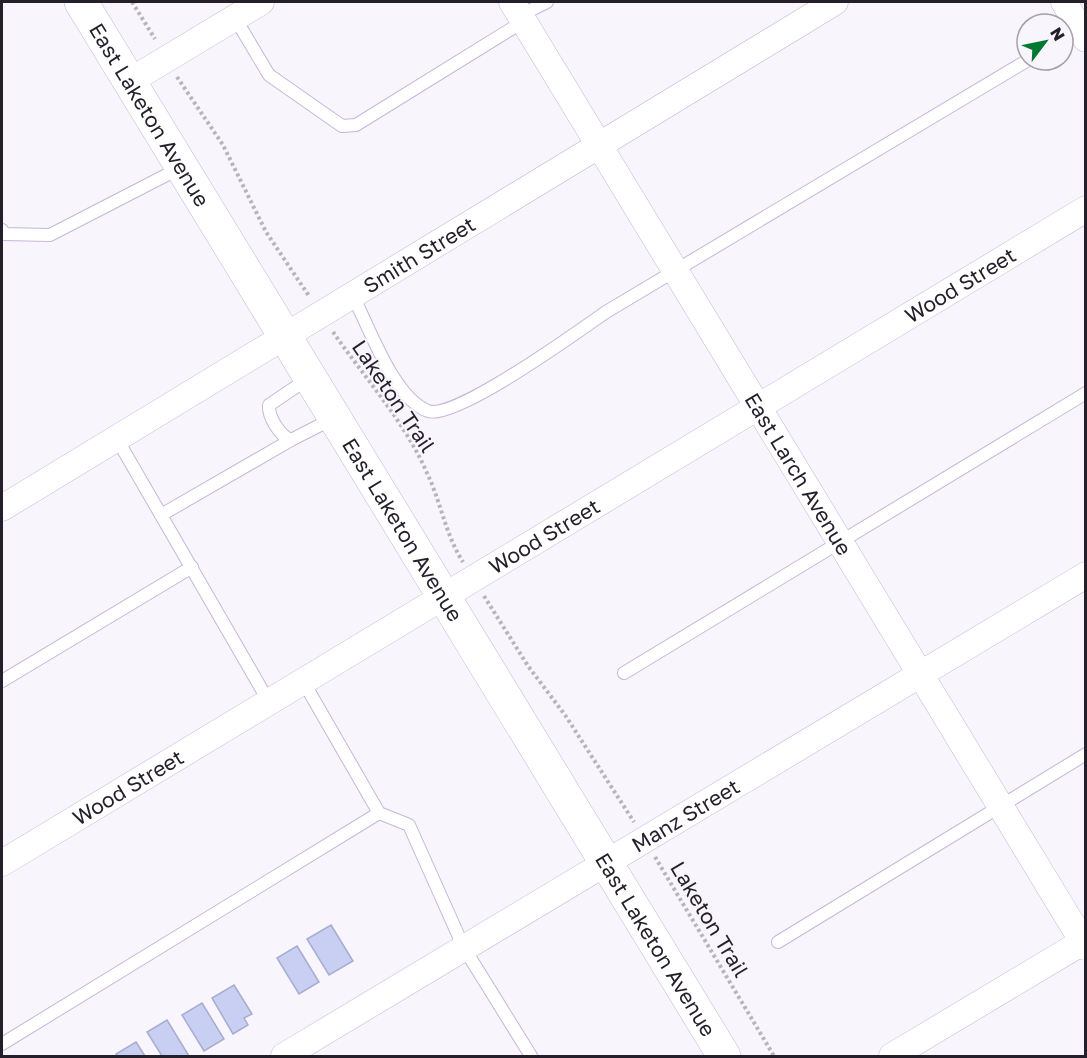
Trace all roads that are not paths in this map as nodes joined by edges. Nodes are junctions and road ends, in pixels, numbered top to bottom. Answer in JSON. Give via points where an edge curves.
{"nodes":[{"id":1,"x":81,"y":2,"type":"edge"},
{"id":2,"x":261,"y":2,"type":"edge"},
{"id":3,"x":548,"y":2,"type":"edge"},
{"id":4,"x":835,"y":2,"type":"edge"},
{"id":5,"x":1064,"y":2,"type":"edge"},
{"id":6,"x":519,"y":13,"type":"edge"},
{"id":7,"x":235,"y":18,"type":"junction"},
{"id":8,"x":1076,"y":35,"type":"edge"},
{"id":9,"x":1015,"y":68,"type":"edge"},
{"id":10,"x":130,"y":81,"type":"junction"},
{"id":11,"x":598,"y":144,"type":"junction"},
{"id":12,"x":181,"y":167,"type":"junction"},
{"id":13,"x":1086,"y":210,"type":"edge"},
{"id":14,"x":2,"y":230,"type":"edge"},
{"id":15,"x":675,"y":272,"type":"junction"},
{"id":16,"x":352,"y":294,"type":"junction"},
{"id":17,"x":284,"y":335,"type":"junction"},
{"id":18,"x":310,"y":378,"type":"junction"},
{"id":19,"x":1086,"y":393,"type":"edge"},
{"id":20,"x":758,"y":406,"type":"junction"},
{"id":21,"x":334,"y":418,"type":"junction"},
{"id":22,"x":117,"y":439,"type":"junction"},
{"id":23,"x":291,"y":440,"type":"junction"},
{"id":24,"x":2,"y":508,"type":"edge"},
{"id":25,"x":161,"y":515,"type":"junction"},
{"id":26,"x":840,"y":542,"type":"junction"},
{"id":27,"x":192,"y":567,"type":"junction"},
{"id":28,"x":1086,"y":575,"type":"edge"},
{"id":29,"x":442,"y":598,"type":"junction"},
{"id":30,"x":624,"y":673,"type":"dead end"},
{"id":31,"x":920,"y":674,"type":"junction"},
{"id":32,"x":2,"y":681,"type":"edge"},
{"id":33,"x":303,"y":681,"type":"junction"},
{"id":34,"x":269,"y":702,"type":"junction"},
{"id":35,"x":1086,"y":754,"type":"edge"},
{"id":36,"x":1000,"y":805,"type":"junction"},
{"id":37,"x":379,"y":813,"type":"junction"},
{"id":38,"x":606,"y":862,"type":"junction"},
{"id":39,"x":2,"y":863,"type":"edge"},
{"id":40,"x":778,"y":942,"type":"dead end"},
{"id":41,"x":1084,"y":943,"type":"edge"},
{"id":42,"x":464,"y":948,"type":"junction"},
{"id":43,"x":2,"y":1044,"type":"edge"},
{"id":44,"x":284,"y":1056,"type":"edge"},
{"id":45,"x":531,"y":1056,"type":"edge"},
{"id":46,"x":724,"y":1056,"type":"edge"},
{"id":47,"x":892,"y":1056,"type":"edge"}],
"edges":[{"from":1,"to":10,"type":"main road","name":"East Laketon Avenue"},
{"from":2,"to":7,"type":"street"},
{"from":3,"to":6,"type":"lane"},
{"from":4,"to":11,"type":"street","name":"Smith Street"},
{"from":5,"to":8,"type":"street"},
{"from":6,"to":7,"type":"lane","via":[[348,127],[269,75]]},
{"from":6,"to":11,"type":"street","name":"East Larch Avenue"},
{"from":7,"to":10,"type":"street"},
{"from":9,"to":15,"type":"lane"},
{"from":10,"to":12,"type":"main road","name":"East Laketon Avenue"},
{"from":11,"to":15,"type":"street","name":"East Larch Avenue"},
{"from":11,"to":16,"type":"street","name":"Smith Street"},
{"from":12,"to":14,"type":"lane","via":[[50,235],[4,234]]},
{"from":12,"to":17,"type":"main road","name":"East Laketon Avenue"},
{"from":13,"to":20,"type":"street","name":"Wood Street"},
{"from":15,"to":16,"type":"lane","via":[[490,388],[445,411],[428,411],[390,375]]},
{"from":15,"to":20,"type":"street","name":"East Larch Avenue"},
{"from":16,"to":17,"type":"street","name":"Smith Street"},
{"from":17,"to":18,"type":"main road","name":"East Laketon Avenue"},
{"from":17,"to":22,"type":"street","name":"Smith Street"},
{"from":18,"to":21,"type":"main road","name":"East Laketon Avenue"},
{"from":18,"to":23,"type":"lane","via":[[269,405],[276,426],[284,438]]},
{"from":19,"to":26,"type":"lane"},
{"from":20,"to":26,"type":"street","name":"East Larch Avenue"},
{"from":20,"to":29,"type":"street","name":"Wood Street"},
{"from":21,"to":23,"type":"lane"},
{"from":21,"to":29,"type":"main road","name":"East Laketon Avenue"},
{"from":22,"to":24,"type":"street","name":"Smith Street"},
{"from":22,"to":25,"type":"lane"},
{"from":23,"to":25,"type":"lane"},
{"from":25,"to":27,"type":"lane"},
{"from":26,"to":30,"type":"lane"},
{"from":26,"to":31,"type":"street","name":"East Larch Avenue"},
{"from":27,"to":32,"type":"lane"},
{"from":27,"to":34,"type":"lane"},
{"from":28,"to":31,"type":"street","name":"Manz Street"},
{"from":29,"to":33,"type":"street","name":"Wood Street"},
{"from":29,"to":38,"type":"main road","name":"East Laketon Avenue"},
{"from":31,"to":36,"type":"street","name":"East Larch Avenue"},
{"from":31,"to":38,"type":"street","name":"Manz Street"},
{"from":33,"to":34,"type":"street","name":"Wood Street"},
{"from":33,"to":37,"type":"lane"},
{"from":34,"to":39,"type":"street","name":"Wood Street"},
{"from":35,"to":36,"type":"lane"},
{"from":36,"to":40,"type":"lane"},
{"from":36,"to":41,"type":"street","name":"East Larch Avenue"},
{"from":37,"to":42,"type":"lane","via":[[409,825]]},
{"from":37,"to":43,"type":"lane"},
{"from":38,"to":42,"type":"street","name":"Manz Street"},
{"from":38,"to":46,"type":"main road","name":"East Laketon Avenue"},
{"from":41,"to":47,"type":"street"},
{"from":42,"to":44,"type":"street","name":"Manz Street"},
{"from":42,"to":45,"type":"lane"}]}
